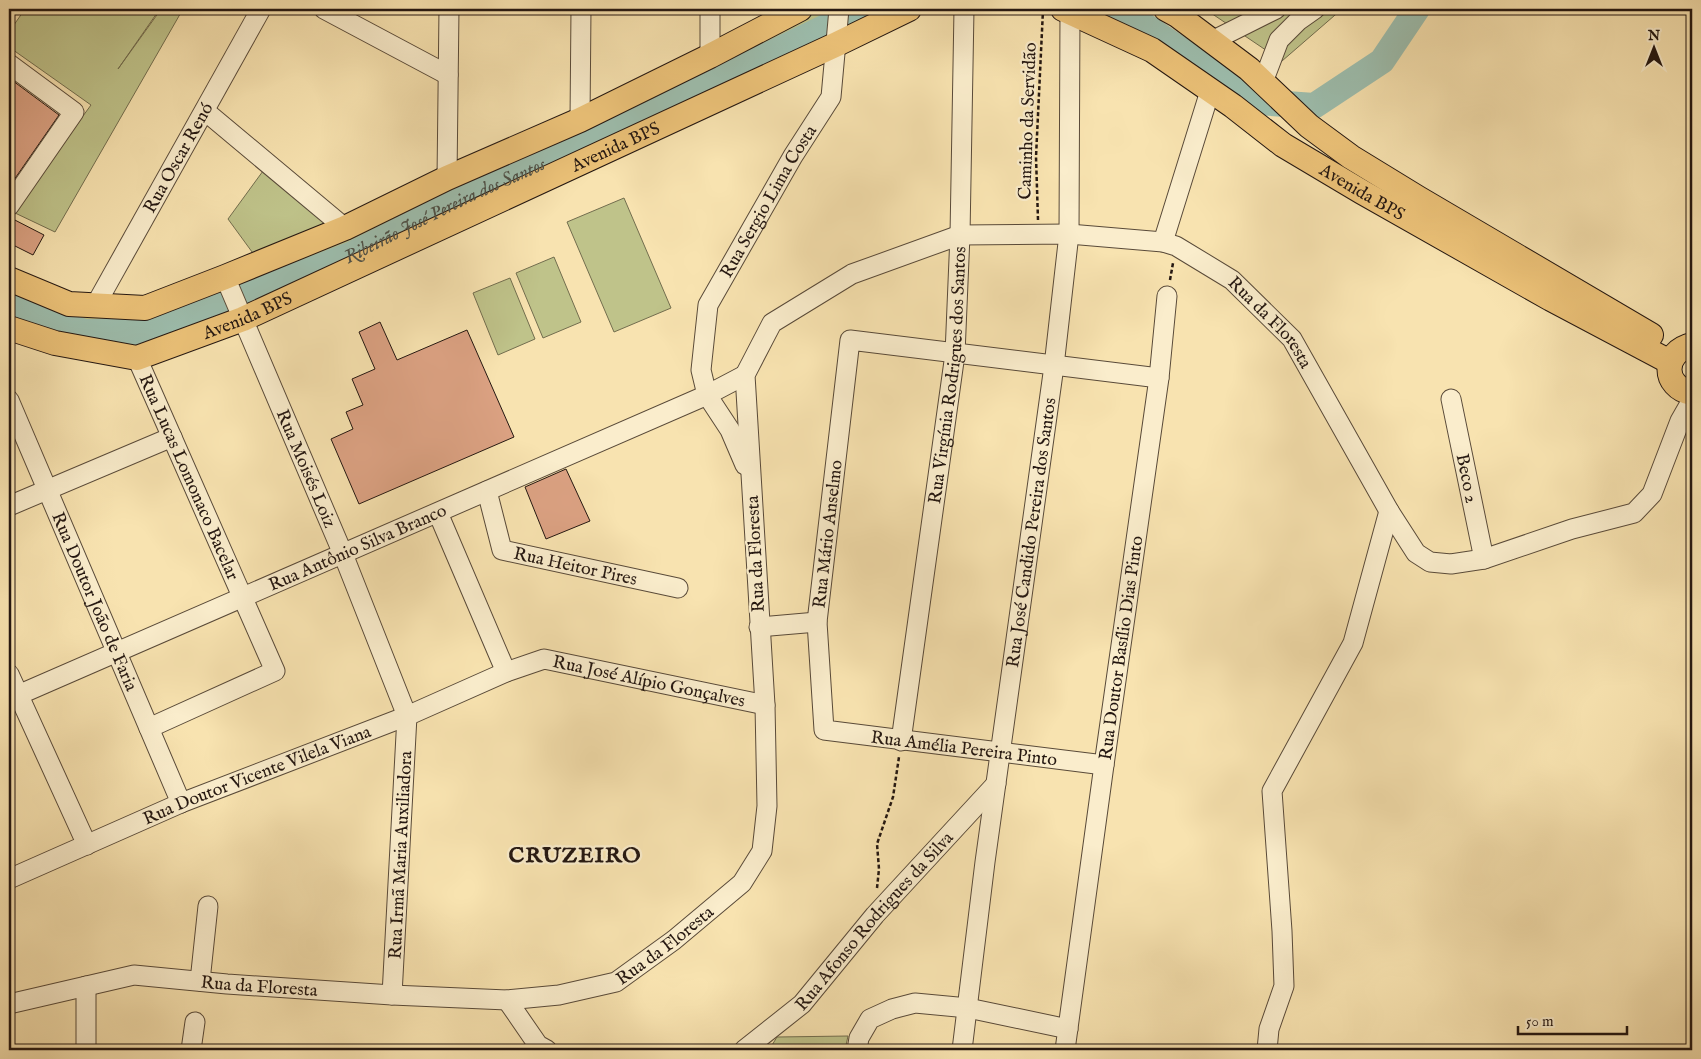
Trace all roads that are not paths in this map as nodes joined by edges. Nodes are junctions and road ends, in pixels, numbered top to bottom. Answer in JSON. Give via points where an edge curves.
{"nodes":[{"id":1,"x":261,"y":9,"type":"edge"},
{"id":2,"x":324,"y":9,"type":"edge"},
{"id":3,"x":449,"y":9,"type":"edge"},
{"id":4,"x":581,"y":9,"type":"edge"},
{"id":5,"x":710,"y":9,"type":"edge"},
{"id":6,"x":800,"y":9,"type":"edge"},
{"id":7,"x":839,"y":9,"type":"edge"},
{"id":8,"x":909,"y":9,"type":"edge"},
{"id":9,"x":964,"y":9,"type":"edge"},
{"id":10,"x":1166,"y":9,"type":"edge"},
{"id":11,"x":1276,"y":9,"type":"edge"},
{"id":12,"x":1315,"y":9,"type":"edge"},
{"id":13,"x":1067,"y":10,"type":"edge"},
{"id":14,"x":1257,"y":18,"type":"junction"},
{"id":15,"x":1279,"y":40,"type":"junction"},
{"id":16,"x":1212,"y":41,"type":"junction"},
{"id":17,"x":836,"y":43,"type":"junction"},
{"id":18,"x":710,"y":56,"type":"junction"},
{"id":19,"x":9,"y":64,"type":"edge"},
{"id":20,"x":448,"y":76,"type":"junction"},
{"id":21,"x":1268,"y":86,"type":"junction"},
{"id":22,"x":1210,"y":91,"type":"junction"},
{"id":23,"x":205,"y":111,"type":"junction"},
{"id":24,"x":580,"y":120,"type":"junction"},
{"id":25,"x":447,"y":178,"type":"junction"},
{"id":26,"x":9,"y":206,"type":"edge"},
{"id":27,"x":345,"y":228,"type":"junction"},
{"id":28,"x":1068,"y":234,"type":"junction"},
{"id":29,"x":960,"y":235,"type":"junction"},
{"id":30,"x":1170,"y":244,"type":"junction"},
{"id":31,"x":9,"y":279,"type":"edge"},
{"id":32,"x":228,"y":285,"type":"junction"},
{"id":33,"x":1167,"y":296,"type":"road end"},
{"id":34,"x":96,"y":306,"type":"junction"},
{"id":35,"x":241,"y":315,"type":"junction"},
{"id":36,"x":9,"y":328,"type":"edge"},
{"id":37,"x":1681,"y":352,"type":"edge"},
{"id":38,"x":955,"y":354,"type":"junction"},
{"id":39,"x":137,"y":358,"type":"junction"},
{"id":40,"x":1054,"y":366,"type":"junction"},
{"id":41,"x":745,"y":375,"type":"junction"},
{"id":42,"x":1159,"y":378,"type":"junction"},
{"id":43,"x":707,"y":394,"type":"junction"},
{"id":44,"x":1688,"y":394,"type":"edge"},
{"id":45,"x":1450,"y":399,"type":"dead end"},
{"id":46,"x":9,"y":400,"type":"edge"},
{"id":47,"x":172,"y":438,"type":"junction"},
{"id":48,"x":750,"y":477,"type":"junction"},
{"id":49,"x":47,"y":490,"type":"junction"},
{"id":50,"x":487,"y":491,"type":"junction"},
{"id":51,"x":9,"y":506,"type":"edge"},
{"id":52,"x":1389,"y":511,"type":"junction"},
{"id":53,"x":438,"y":513,"type":"junction"},
{"id":54,"x":343,"y":554,"type":"junction"},
{"id":55,"x":1484,"y":559,"type":"junction"},
{"id":56,"x":678,"y":588,"type":"dead end"},
{"id":57,"x":242,"y":597,"type":"junction"},
{"id":58,"x":817,"y":622,"type":"junction"},
{"id":59,"x":759,"y":627,"type":"junction"},
{"id":60,"x":117,"y":652,"type":"junction"},
{"id":61,"x":506,"y":672,"type":"junction"},
{"id":62,"x":9,"y":674,"type":"edge"},
{"id":63,"x":14,"y":697,"type":"edge"},
{"id":64,"x":764,"y":705,"type":"junction"},
{"id":65,"x":407,"y":716,"type":"junction"},
{"id":66,"x":149,"y":728,"type":"junction"},
{"id":67,"x":824,"y":730,"type":"joint"},
{"id":68,"x":901,"y":741,"type":"junction"},
{"id":69,"x":1001,"y":752,"type":"junction"},
{"id":70,"x":1104,"y":765,"type":"junction"},
{"id":71,"x":996,"y":784,"type":"junction"},
{"id":72,"x":181,"y":804,"type":"junction"},
{"id":73,"x":87,"y":845,"type":"junction"},
{"id":74,"x":9,"y":879,"type":"edge"},
{"id":75,"x":208,"y":906,"type":"dead end"},
{"id":76,"x":200,"y":981,"type":"junction"},
{"id":77,"x":86,"y":986,"type":"junction"},
{"id":78,"x":392,"y":995,"type":"junction"},
{"id":79,"x":507,"y":1000,"type":"junction"},
{"id":80,"x":9,"y":1004,"type":"edge"},
{"id":81,"x":968,"y":1008,"type":"junction"},
{"id":82,"x":195,"y":1022,"type":"dead end"},
{"id":83,"x":1068,"y":1029,"type":"junction"},
{"id":84,"x":86,"y":1050,"type":"edge"},
{"id":85,"x":191,"y":1050,"type":"edge"},
{"id":86,"x":547,"y":1050,"type":"edge"},
{"id":87,"x":744,"y":1050,"type":"edge"},
{"id":88,"x":857,"y":1050,"type":"edge"},
{"id":89,"x":962,"y":1050,"type":"edge"},
{"id":90,"x":1065,"y":1050,"type":"edge"},
{"id":91,"x":1267,"y":1050,"type":"edge"}],
"edges":[{"from":1,"to":23,"type":"street","name":"Rua Oscar Renó"},
{"from":2,"to":20,"type":"street"},
{"from":3,"to":20,"type":"street"},
{"from":4,"to":24,"type":"street"},
{"from":5,"to":18,"type":"street"},
{"from":6,"to":18,"type":"main road"},
{"from":7,"to":17,"type":"street","name":"Rua Sergio Lima Costa"},
{"from":8,"to":17,"type":"main road","name":"Avenida BPS"},
{"from":9,"to":29,"type":"street","name":"Rua Virgínia Rodrigues dos Santos"},
{"from":10,"to":16,"type":"main road","name":"Avenida BPS"},
{"from":11,"to":14,"type":"street"},
{"from":12,"to":15,"type":"street"},
{"from":13,"to":22,"type":"main road","name":"Avenida BPS","via":[[1152,50]]},
{"from":13,"to":28,"type":"street","name":"Rua José Candido Pereira dos Santos"},
{"from":14,"to":15,"type":"street","via":[[1273,25]]},
{"from":14,"to":16,"type":"street"},
{"from":15,"to":21,"type":"street"},
{"from":16,"to":21,"type":"main road","name":"Avenida BPS"},
{"from":17,"to":35,"type":"main road","name":"Avenida BPS"},
{"from":17,"to":43,"type":"street","name":"Rua Sergio Lima Costa","via":[[831,97],[793,156],[708,305],[701,370]]},
{"from":18,"to":24,"type":"main road"},
{"from":19,"to":26,"type":"street","via":[[74,112]]},
{"from":20,"to":25,"type":"street"},
{"from":21,"to":37,"type":"main road","name":"Avenida BPS","via":[[1310,126],[1351,156]]},
{"from":22,"to":30,"type":"street"},
{"from":22,"to":37,"type":"main road","name":"Avenida BPS","via":[[1283,144],[1551,299]]},
{"from":23,"to":27,"type":"street"},
{"from":23,"to":34,"type":"street","name":"Rua Oscar Renó"},
{"from":24,"to":25,"type":"main road"},
{"from":25,"to":27,"type":"main road"},
{"from":27,"to":32,"type":"main road"},
{"from":28,"to":29,"type":"street","name":"Rua da Floresta"},
{"from":28,"to":30,"type":"street","name":"Rua da Floresta"},
{"from":28,"to":40,"type":"street","name":"Rua José Candido Pereira dos Santos"},
{"from":29,"to":38,"type":"street","name":"Rua Virgínia Rodrigues dos Santos"},
{"from":29,"to":41,"type":"street","name":"Rua da Floresta","via":[[852,274],[772,323]]},
{"from":30,"to":52,"type":"street","name":"Rua da Floresta","via":[[1232,280],[1292,339]]},
{"from":31,"to":34,"type":"main road","via":[[69,304]]},
{"from":32,"to":34,"type":"main road","via":[[145,308]]},
{"from":32,"to":35,"type":"street","name":"Rua Moisés Loiz"},
{"from":33,"to":42,"type":"street","name":"Rua Doutor Basílio Dias Pinto"},
{"from":35,"to":39,"type":"main road","name":"Avenida BPS"},
{"from":35,"to":54,"type":"street","name":"Rua Moisés Loiz"},
{"from":36,"to":39,"type":"main road","via":[[55,343]]},
{"from":37,"to":44,"type":"main road","via":[[1670,376]]},
{"from":38,"to":40,"type":"street"},
{"from":38,"to":58,"type":"street","name":"Rua Mário Anselmo","via":[[850,340]]},
{"from":38,"to":68,"type":"street","name":"Rua Virgínia Rodrigues dos Santos"},
{"from":39,"to":47,"type":"street","name":"Rua Lucas Lomonaco Bacelar"},
{"from":40,"to":42,"type":"street"},
{"from":40,"to":69,"type":"street","name":"Rua José Candido Pereira dos Santos"},
{"from":41,"to":43,"type":"street"},
{"from":41,"to":48,"type":"street","name":"Rua da Floresta"},
{"from":42,"to":70,"type":"street","name":"Rua Doutor Basílio Dias Pinto"},
{"from":43,"to":48,"type":"street","name":"Rua Sergio Lima Costa","via":[[730,430]]},
{"from":43,"to":50,"type":"street","name":"Rua Antônio Silva Branco"},
{"from":44,"to":55,"type":"street","name":"Rua da Floresta","via":[[1652,494],[1634,513],[1556,534]]},
{"from":45,"to":55,"type":"street","name":"Beco 2"},
{"from":46,"to":49,"type":"street","name":"Rua Doutor João de Faria"},
{"from":47,"to":49,"type":"street"},
{"from":47,"to":57,"type":"street","name":"Rua Lucas Lomonaco Bacelar"},
{"from":48,"to":59,"type":"street","name":"Rua da Floresta"},
{"from":49,"to":51,"type":"street"},
{"from":49,"to":60,"type":"street","name":"Rua Doutor João de Faria"},
{"from":50,"to":53,"type":"street","name":"Rua Antônio Silva Branco"},
{"from":50,"to":56,"type":"street","name":"Rua Heitor Pires","via":[[502,550]]},
{"from":52,"to":55,"type":"street","name":"Rua da Floresta","via":[[1416,553],[1430,562],[1450,564]]},
{"from":52,"to":91,"type":"street","via":[[1353,643],[1272,791],[1284,986],[1269,1029]]},
{"from":53,"to":54,"type":"street","name":"Rua Antônio Silva Branco"},
{"from":53,"to":61,"type":"street"},
{"from":54,"to":57,"type":"street","name":"Rua Antônio Silva Branco"},
{"from":54,"to":65,"type":"street","name":"Rua Moisés Loiz"},
{"from":57,"to":60,"type":"street","name":"Rua Antônio Silva Branco"},
{"from":57,"to":66,"type":"street","name":"Rua Lucas Lomonaco Bacelar","via":[[275,671]]},
{"from":58,"to":59,"type":"street"},
{"from":58,"to":67,"type":"street","name":"Rua Mário Anselmo"},
{"from":59,"to":64,"type":"street","name":"Rua da Floresta"},
{"from":60,"to":63,"type":"street","name":"Rua Antônio Silva Branco"},
{"from":60,"to":66,"type":"street","name":"Rua Doutor João de Faria"},
{"from":61,"to":64,"type":"street","name":"Rua José Alípio Gonçalves","via":[[544,659]]},
{"from":61,"to":65,"type":"street","name":"Rua Doutor Vicente Vilela Viana"},
{"from":62,"to":63,"type":"street"},
{"from":63,"to":73,"type":"street"},
{"from":64,"to":79,"type":"street","name":"Rua da Floresta","via":[[767,806],[762,851],[742,883],[674,940],[616,982],[559,996]]},
{"from":65,"to":72,"type":"street","name":"Rua Doutor Vicente Vilela Viana"},
{"from":65,"to":78,"type":"street","name":"Rua Irmã Maria Auxiliadora"},
{"from":66,"to":72,"type":"street","name":"Rua Doutor João de Faria"},
{"from":67,"to":68,"type":"street","name":"Rua Amélia Pereira Pinto"},
{"from":68,"to":69,"type":"street","name":"Rua Amélia Pereira Pinto"},
{"from":69,"to":70,"type":"street","name":"Rua Amélia Pereira Pinto"},
{"from":69,"to":71,"type":"street","name":"Rua José Candido Pereira dos Santos"},
{"from":70,"to":83,"type":"street","name":"Rua Doutor Basílio Dias Pinto"},
{"from":71,"to":81,"type":"street","name":"Rua José Candido Pereira dos Santos"},
{"from":71,"to":87,"type":"street","name":"Rua Afonso Rodrigues da Silva","via":[[875,915],[802,1004]]},
{"from":72,"to":73,"type":"street","name":"Rua Doutor Vicente Vilela Viana"},
{"from":73,"to":74,"type":"street","name":"Rua Doutor Vicente Vilela Viana"},
{"from":75,"to":76,"type":"street"},
{"from":76,"to":77,"type":"street","name":"Rua da Floresta","via":[[134,975]]},
{"from":76,"to":78,"type":"street","name":"Rua da Floresta"},
{"from":77,"to":80,"type":"street","name":"Rua da Floresta"},
{"from":77,"to":84,"type":"street"},
{"from":78,"to":79,"type":"street","name":"Rua da Floresta"},
{"from":79,"to":86,"type":"street","via":[[538,1045]]},
{"from":81,"to":83,"type":"street"},
{"from":81,"to":88,"type":"street","via":[[915,1003],[892,1009],[870,1019]]},
{"from":81,"to":89,"type":"street","name":"Rua José Candido Pereira dos Santos"},
{"from":82,"to":85,"type":"street"},
{"from":83,"to":90,"type":"street","name":"Rua Doutor Basílio Dias Pinto"}]}
